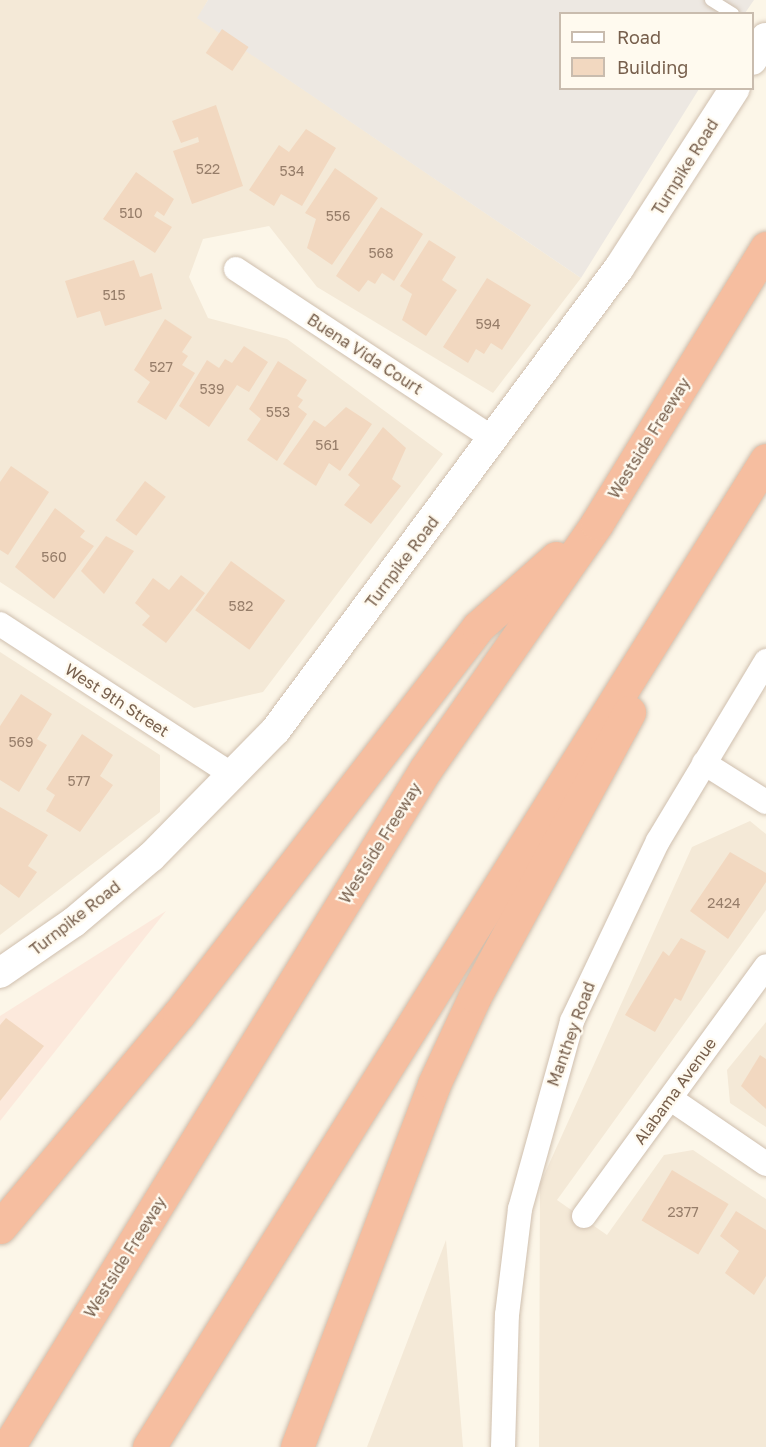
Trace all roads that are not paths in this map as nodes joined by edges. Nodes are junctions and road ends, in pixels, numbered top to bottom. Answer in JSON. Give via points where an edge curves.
{"nodes":[{"id":1,"x":711,"y":0,"type":"edge"},
{"id":2,"x":730,"y":12,"type":"edge"},
{"id":3,"x":754,"y":27,"type":"edge"},
{"id":4,"x":766,"y":36,"type":"edge"},
{"id":5,"x":754,"y":58,"type":"edge"},
{"id":6,"x":734,"y":90,"type":"edge"},
{"id":7,"x":766,"y":248,"type":"edge"},
{"id":8,"x":236,"y":269,"type":"dead end"},
{"id":9,"x":494,"y":439,"type":"junction"},
{"id":10,"x":766,"y":460,"type":"edge"},
{"id":11,"x":597,"y":522,"type":"junction"},
{"id":12,"x":683,"y":593,"type":"junction"},
{"id":13,"x":0,"y":624,"type":"edge"},
{"id":14,"x":766,"y":661,"type":"edge"},
{"id":15,"x":704,"y":763,"type":"junction"},
{"id":16,"x":234,"y":776,"type":"junction"},
{"id":17,"x":766,"y":802,"type":"edge"},
{"id":18,"x":766,"y":966,"type":"edge"},
{"id":19,"x":0,"y":973,"type":"edge"},
{"id":20,"x":671,"y":1099,"type":"junction"},
{"id":21,"x":766,"y":1164,"type":"edge"},
{"id":22,"x":584,"y":1216,"type":"dead end"},
{"id":23,"x":0,"y":1227,"type":"edge"},
{"id":24,"x":8,"y":1447,"type":"edge"},
{"id":25,"x":148,"y":1447,"type":"edge"},
{"id":26,"x":297,"y":1447,"type":"edge"},
{"id":27,"x":503,"y":1447,"type":"edge"}],
"edges":[{"from":1,"to":2,"type":"lane"},
{"from":3,"to":4,"type":"lane"},
{"from":4,"to":5,"type":"street"},
{"from":6,"to":9,"type":"street","name":"Turnpike Road","via":[[619,268]]},
{"from":7,"to":11,"type":"highway","name":"Westside Freeway"},
{"from":8,"to":9,"type":"street","name":"Buena Vida Court"},
{"from":9,"to":16,"type":"street","name":"Turnpike Road","via":[[275,731]]},
{"from":10,"to":12,"type":"highway"},
{"from":11,"to":23,"type":"highway","via":[[478,627],[179,1014]]},
{"from":11,"to":24,"type":"highway","name":"Westside Freeway","via":[[425,770]]},
{"from":12,"to":25,"type":"highway"},
{"from":12,"to":26,"type":"highway","via":[[612,750],[532,886],[443,1065]]},
{"from":13,"to":16,"type":"street","name":"West 9th Street"},
{"from":14,"to":15,"type":"street","name":"Manthey Road"},
{"from":15,"to":17,"type":"street"},
{"from":15,"to":27,"type":"street","name":"Manthey Road","via":[[623,908],[572,1021],[543,1111],[514,1244]]},
{"from":16,"to":19,"type":"street","name":"Turnpike Road","via":[[151,857],[74,922]]},
{"from":18,"to":20,"type":"street","name":"Alabama Avenue"},
{"from":20,"to":21,"type":"street"},
{"from":20,"to":22,"type":"street","name":"Alabama Avenue"}]}
